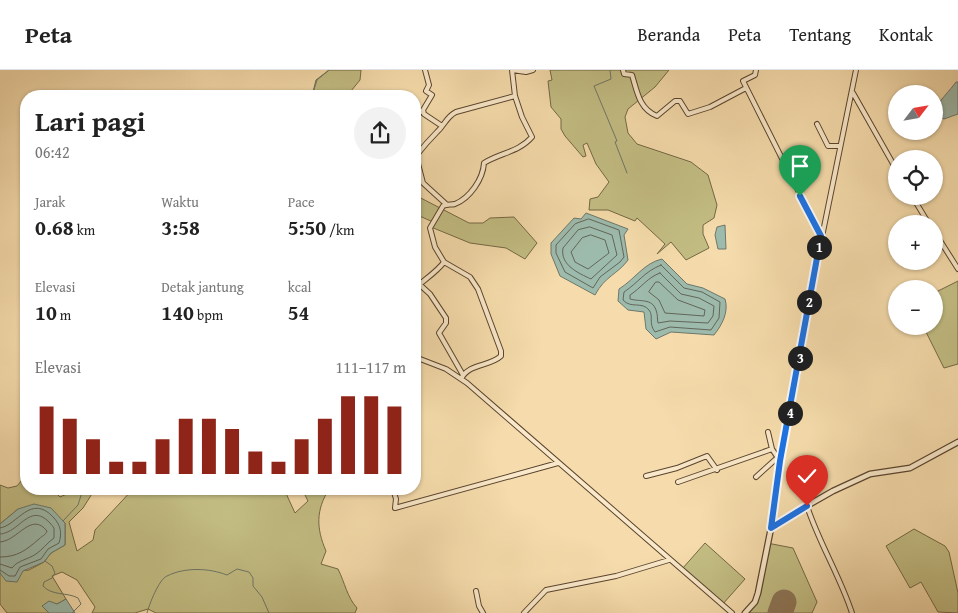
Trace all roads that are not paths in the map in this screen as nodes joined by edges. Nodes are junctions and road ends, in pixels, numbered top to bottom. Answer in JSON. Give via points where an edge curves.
{"nodes":[{"id":1,"x":424,"y":70,"type":"edge"},
{"id":2,"x":512,"y":70,"type":"edge"},
{"id":3,"x":533,"y":70,"type":"edge"},
{"id":4,"x":623,"y":70,"type":"edge"},
{"id":5,"x":756,"y":70,"type":"edge"},
{"id":6,"x":856,"y":70,"type":"edge"},
{"id":7,"x":746,"y":88,"type":"junction"},
{"id":8,"x":853,"y":93,"type":"junction"},
{"id":9,"x":515,"y":96,"type":"junction"},
{"id":10,"x":423,"y":110,"type":"joint"},
{"id":11,"x":817,"y":124,"type":"dead end"},
{"id":12,"x":442,"y":126,"type":"junction"},
{"id":13,"x":839,"y":146,"type":"junction"},
{"id":14,"x":421,"y":150,"type":"edge"},
{"id":15,"x":888,"y":155,"type":"edge"},
{"id":16,"x":421,"y":176,"type":"edge"},
{"id":17,"x":446,"y":204,"type":"junction"},
{"id":18,"x":821,"y":236,"type":"junction"},
{"id":19,"x":943,"y":245,"type":"edge"},
{"id":20,"x":444,"y":262,"type":"junction"},
{"id":21,"x":958,"y":269,"type":"edge"},
{"id":22,"x":421,"y":282,"type":"edge"},
{"id":23,"x":421,"y":286,"type":"edge"},
{"id":24,"x":421,"y":359,"type":"edge"},
{"id":25,"x":462,"y":377,"type":"junction"},
{"id":26,"x":768,"y":432,"type":"dead end"},
{"id":27,"x":958,"y":442,"type":"edge"},
{"id":28,"x":772,"y":450,"type":"junction"},
{"id":29,"x":779,"y":459,"type":"junction"},
{"id":30,"x":558,"y":463,"type":"junction"},
{"id":31,"x":717,"y":470,"type":"junction"},
{"id":32,"x":646,"y":476,"type":"dead end"},
{"id":33,"x":756,"y":477,"type":"dead end"},
{"id":34,"x":678,"y":482,"type":"dead end"},
{"id":35,"x":395,"y":495,"type":"edge"},
{"id":36,"x":807,"y":506,"type":"junction"},
{"id":37,"x":771,"y":528,"type":"junction"},
{"id":38,"x":669,"y":560,"type":"junction"},
{"id":39,"x":476,"y":591,"type":"dead end"},
{"id":40,"x":483,"y":613,"type":"edge"},
{"id":41,"x":524,"y":613,"type":"edge"},
{"id":42,"x":732,"y":613,"type":"edge"},
{"id":43,"x":745,"y":613,"type":"edge"},
{"id":44,"x":852,"y":613,"type":"edge"}],
"edges":[{"from":1,"to":10,"type":"street","via":[[429,85],[426,91],[432,95]]},
{"from":2,"to":3,"type":"street"},
{"from":2,"to":9,"type":"street"},
{"from":4,"to":7,"type":"street","via":[[624,74],[632,74],[642,105],[657,116],[675,101],[680,101],[688,114],[710,107]]},
{"from":5,"to":7,"type":"street","via":[[756,75],[743,81]]},
{"from":6,"to":8,"type":"street"},
{"from":7,"to":18,"type":"street"},
{"from":8,"to":13,"type":"street"},
{"from":8,"to":15,"type":"street"},
{"from":9,"to":12,"type":"street","via":[[456,112],[448,116]]},
{"from":9,"to":17,"type":"street","via":[[522,118],[531,130],[531,138],[507,155],[484,163],[478,183],[457,202]]},
{"from":10,"to":12,"type":"street"},
{"from":11,"to":13,"type":"street","via":[[828,146]]},
{"from":12,"to":14,"type":"street"},
{"from":13,"to":18,"type":"street"},
{"from":16,"to":17,"type":"street","via":[[423,184]]},
{"from":17,"to":20,"type":"street","via":[[430,228],[435,247]]},
{"from":18,"to":29,"type":"street"},
{"from":19,"to":21,"type":"street"},
{"from":20,"to":22,"type":"street"},
{"from":20,"to":25,"type":"street","via":[[470,277],[478,289],[501,350],[496,361],[470,369]]},
{"from":23,"to":25,"type":"street","via":[[446,318],[439,333]]},
{"from":24,"to":25,"type":"street"},
{"from":25,"to":30,"type":"street"},
{"from":26,"to":28,"type":"street"},
{"from":27,"to":36,"type":"street","via":[[910,468],[870,474]]},
{"from":28,"to":29,"type":"street"},
{"from":28,"to":31,"type":"street"},
{"from":29,"to":33,"type":"street"},
{"from":29,"to":37,"type":"street"},
{"from":30,"to":35,"type":"street","via":[[395,508]]},
{"from":30,"to":38,"type":"street"},
{"from":31,"to":32,"type":"street","via":[[707,456]]},
{"from":31,"to":34,"type":"street"},
{"from":36,"to":37,"type":"street"},
{"from":36,"to":44,"type":"street","via":[[817,537],[842,581]]},
{"from":37,"to":43,"type":"street","via":[[758,593]]},
{"from":38,"to":41,"type":"street","via":[[624,574],[546,590]]},
{"from":38,"to":42,"type":"street"},
{"from":39,"to":40,"type":"street"}]}
